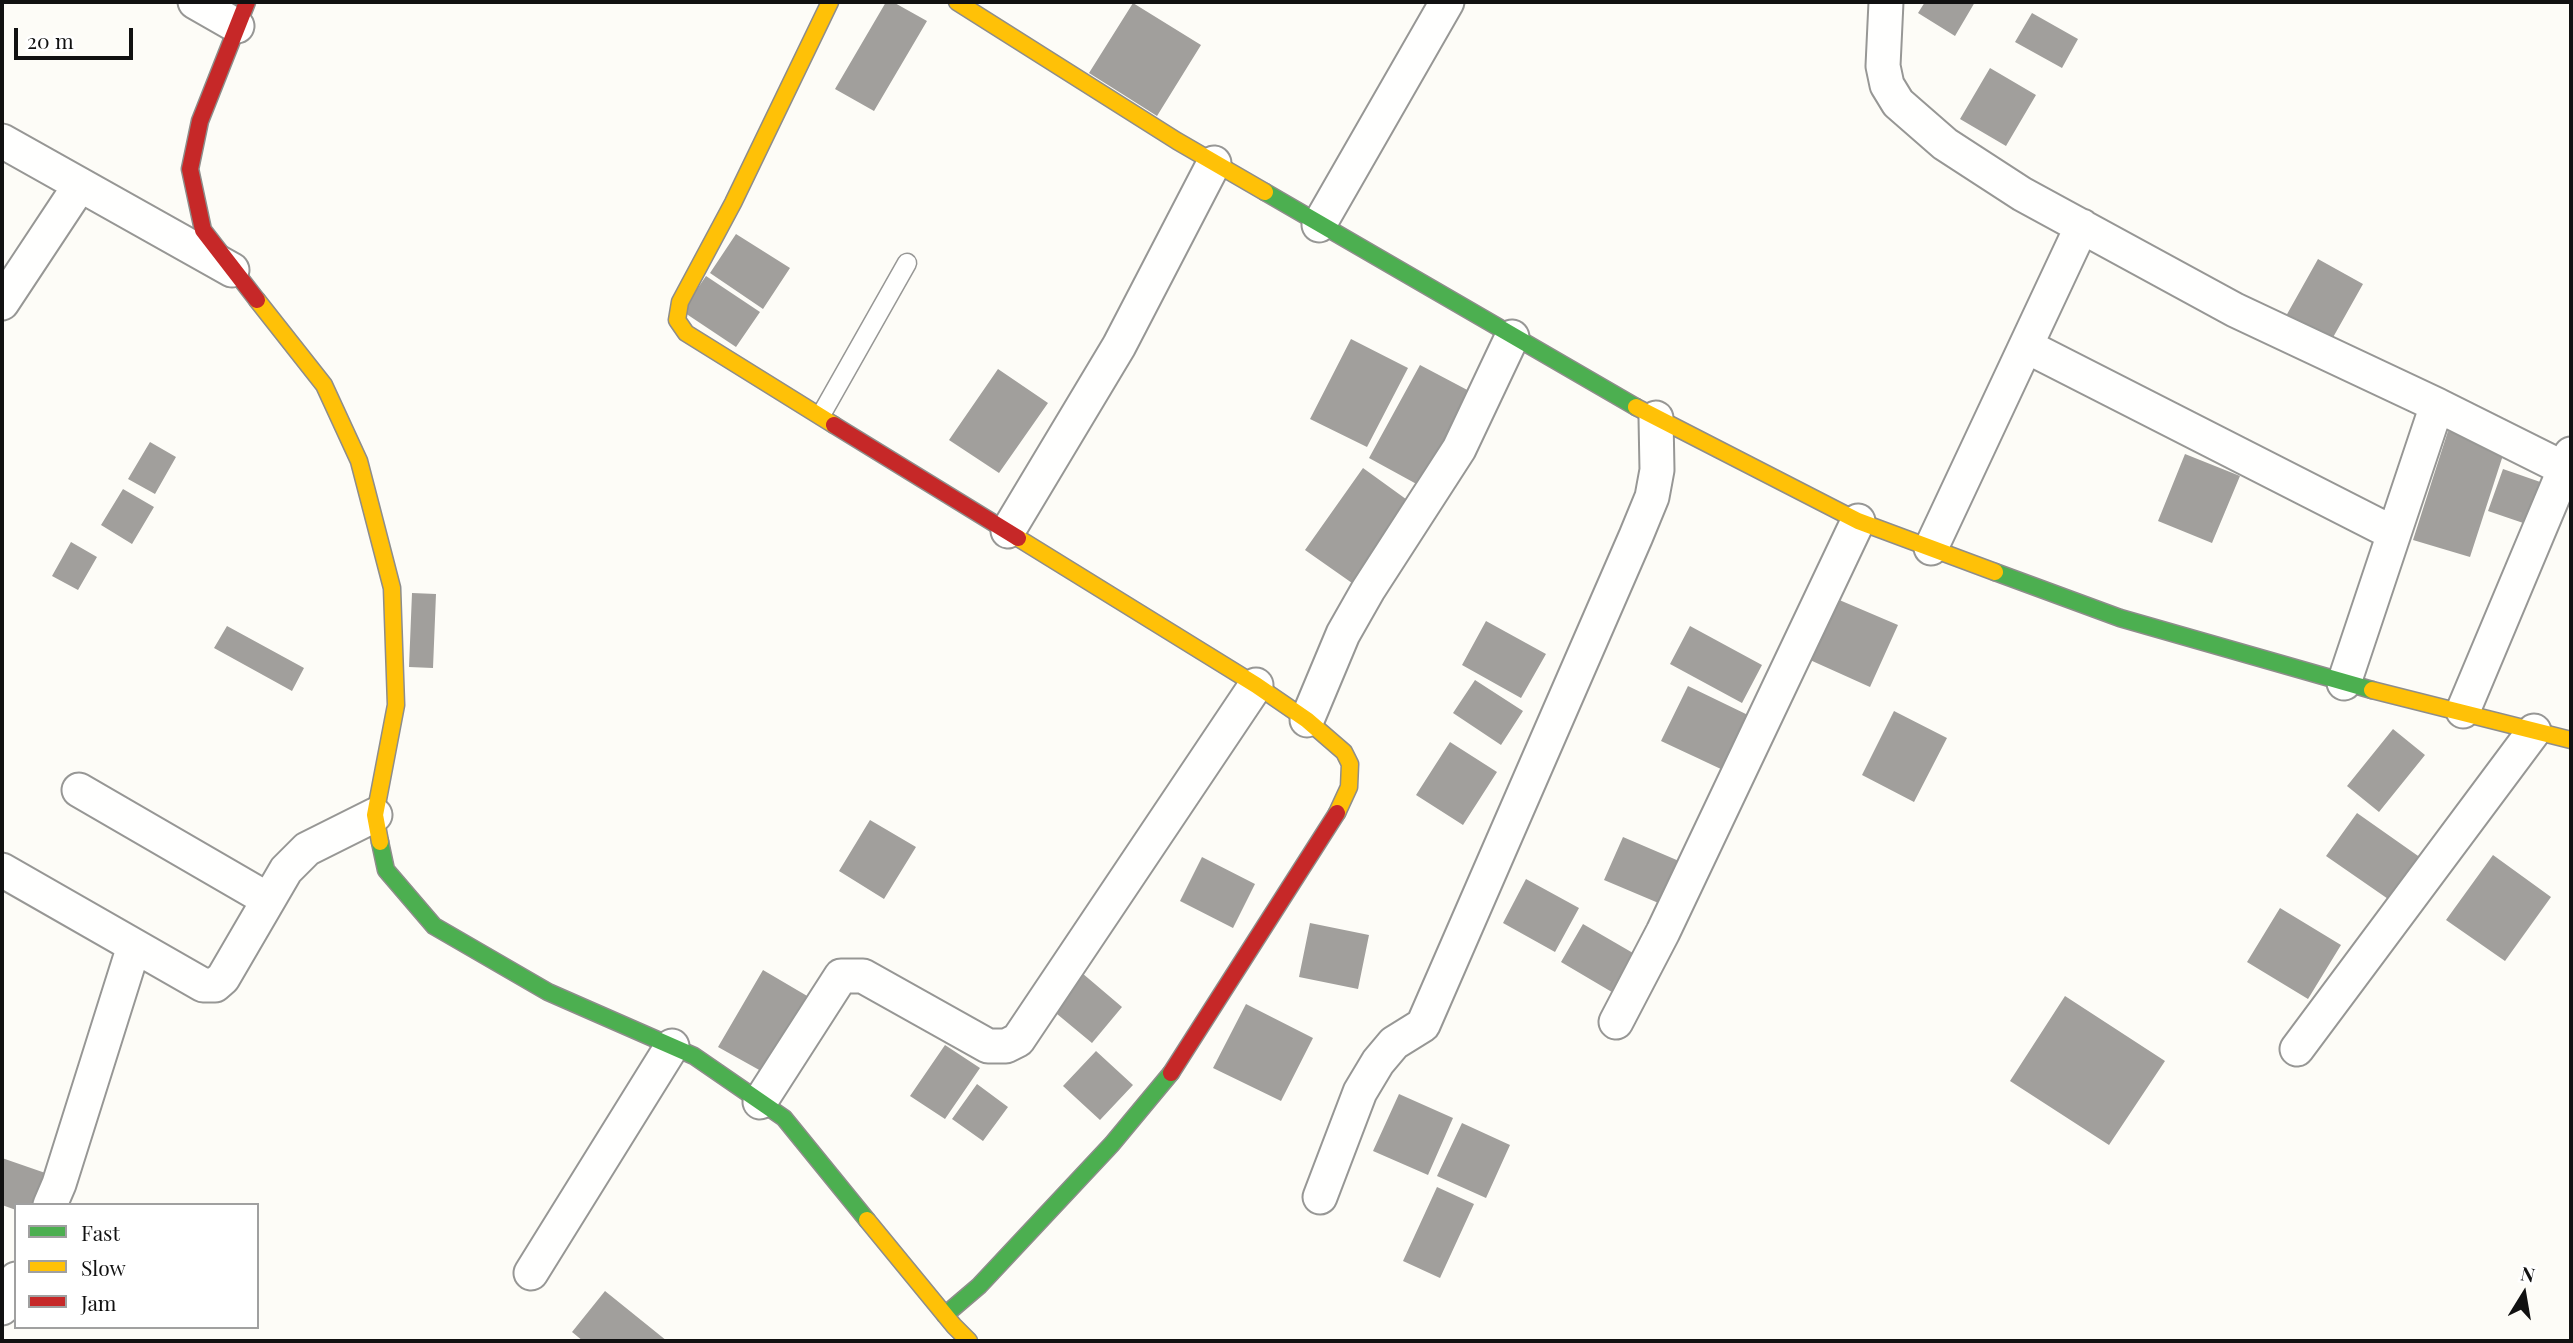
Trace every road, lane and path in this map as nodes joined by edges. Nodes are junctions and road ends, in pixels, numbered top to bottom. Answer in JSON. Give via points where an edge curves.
{"nodes":[{"id":1,"x":195,"y":2,"type":"edge"},
{"id":2,"x":830,"y":2,"type":"edge"},
{"id":3,"x":957,"y":2,"type":"edge"},
{"id":4,"x":1447,"y":2,"type":"edge"},
{"id":5,"x":1886,"y":2,"type":"edge"},
{"id":6,"x":242,"y":14,"type":"edge"},
{"id":7,"x":2,"y":141,"type":"edge"},
{"id":8,"x":1214,"y":163,"type":"junction"},
{"id":9,"x":80,"y":185,"type":"junction"},
{"id":10,"x":1320,"y":225,"type":"junction"},
{"id":11,"x":2082,"y":226,"type":"junction"},
{"id":12,"x":907,"y":263,"type":"dead end"},
{"id":13,"x":236,"y":272,"type":"junction"},
{"id":14,"x":2,"y":303,"type":"edge"},
{"id":15,"x":1512,"y":337,"type":"junction"},
{"id":16,"x":2026,"y":346,"type":"junction"},
{"id":17,"x":2437,"y":405,"type":"junction"},
{"id":18,"x":821,"y":415,"type":"junction"},
{"id":19,"x":1656,"y":418,"type":"junction"},
{"id":20,"x":2569,"y":465,"type":"edge"},
{"id":21,"x":1858,"y":521,"type":"junction"},
{"id":22,"x":1008,"y":531,"type":"junction"},
{"id":23,"x":2393,"y":533,"type":"junction"},
{"id":24,"x":1931,"y":548,"type":"junction"},
{"id":25,"x":2344,"y":682,"type":"junction"},
{"id":26,"x":1256,"y":685,"type":"junction"},
{"id":27,"x":2463,"y":711,"type":"junction"},
{"id":28,"x":1307,"y":720,"type":"junction"},
{"id":29,"x":2534,"y":731,"type":"junction"},
{"id":30,"x":2571,"y":740,"type":"edge"},
{"id":31,"x":79,"y":790,"type":"dead end"},
{"id":32,"x":375,"y":815,"type":"junction"},
{"id":33,"x":2,"y":870,"type":"edge"},
{"id":34,"x":267,"y":899,"type":"junction"},
{"id":35,"x":134,"y":946,"type":"junction"},
{"id":36,"x":1616,"y":1021,"type":"dead end"},
{"id":37,"x":671,"y":1046,"type":"junction"},
{"id":38,"x":2297,"y":1049,"type":"dead end"},
{"id":39,"x":760,"y":1102,"type":"junction"},
{"id":40,"x":1320,"y":1197,"type":"dead end"},
{"id":41,"x":51,"y":1203,"type":"edge"},
{"id":42,"x":531,"y":1273,"type":"dead end"},
{"id":43,"x":14,"y":1283,"type":"edge"},
{"id":44,"x":2,"y":1308,"type":"edge"},
{"id":45,"x":945,"y":1315,"type":"junction"},
{"id":46,"x":969,"y":1341,"type":"edge"}],
"edges":[{"from":1,"to":6,"type":"street"},
{"from":2,"to":18,"type":"street","via":[[680,302],[677,320],[686,333]]},
{"from":3,"to":8,"type":"street"},
{"from":4,"to":10,"type":"street"},
{"from":5,"to":11,"type":"street","via":[[1883,66],[1898,103],[1945,144]]},
{"from":6,"to":13,"type":"street","via":[[200,121],[190,169],[203,230]]},
{"from":7,"to":9,"type":"street"},
{"from":8,"to":10,"type":"street"},
{"from":8,"to":22,"type":"street","via":[[1119,346]]},
{"from":9,"to":13,"type":"street"},
{"from":9,"to":14,"type":"street"},
{"from":10,"to":15,"type":"street"},
{"from":11,"to":16,"type":"street"},
{"from":11,"to":17,"type":"street","via":[[2235,310]]},
{"from":12,"to":18,"type":"lane"},
{"from":13,"to":32,"type":"street","via":[[324,385],[359,461],[392,588],[396,705]]},
{"from":15,"to":19,"type":"street"},
{"from":15,"to":28,"type":"street","via":[[1460,449],[1343,634]]},
{"from":16,"to":23,"type":"street"},
{"from":16,"to":24,"type":"street"},
{"from":17,"to":20,"type":"street"},
{"from":17,"to":23,"type":"street"},
{"from":18,"to":22,"type":"street"},
{"from":19,"to":21,"type":"street"},
{"from":19,"to":40,"type":"street","via":[[1657,470],[1636,536],[1423,1025],[1394,1043],[1377,1062],[1360,1092]]},
{"from":20,"to":27,"type":"street"},
{"from":21,"to":24,"type":"street"},
{"from":21,"to":36,"type":"street","via":[[1663,932]]},
{"from":22,"to":26,"type":"street"},
{"from":23,"to":25,"type":"street"},
{"from":24,"to":25,"type":"street","via":[[2120,618]]},
{"from":25,"to":27,"type":"street"},
{"from":26,"to":28,"type":"street"},
{"from":26,"to":39,"type":"street","via":[[1018,1040],[1006,1046],[988,1046],[863,976],[841,976]]},
{"from":27,"to":29,"type":"street"},
{"from":28,"to":45,"type":"street","via":[[1350,764],[1349,787],[1339,810],[1176,1067],[1112,1144],[979,1286]]},
{"from":29,"to":30,"type":"street"},
{"from":29,"to":38,"type":"street"},
{"from":31,"to":34,"type":"street"},
{"from":32,"to":34,"type":"street","via":[[307,849]]},
{"from":32,"to":37,"type":"street","via":[[386,870],[434,926],[548,992]]},
{"from":33,"to":35,"type":"street"},
{"from":34,"to":35,"type":"street","via":[[215,985],[203,985]]},
{"from":35,"to":41,"type":"street"},
{"from":37,"to":39,"type":"street","via":[[694,1056]]},
{"from":37,"to":42,"type":"street"},
{"from":39,"to":45,"type":"street","via":[[785,1118]]},
{"from":43,"to":44,"type":"street"},
{"from":45,"to":46,"type":"street"}]}
